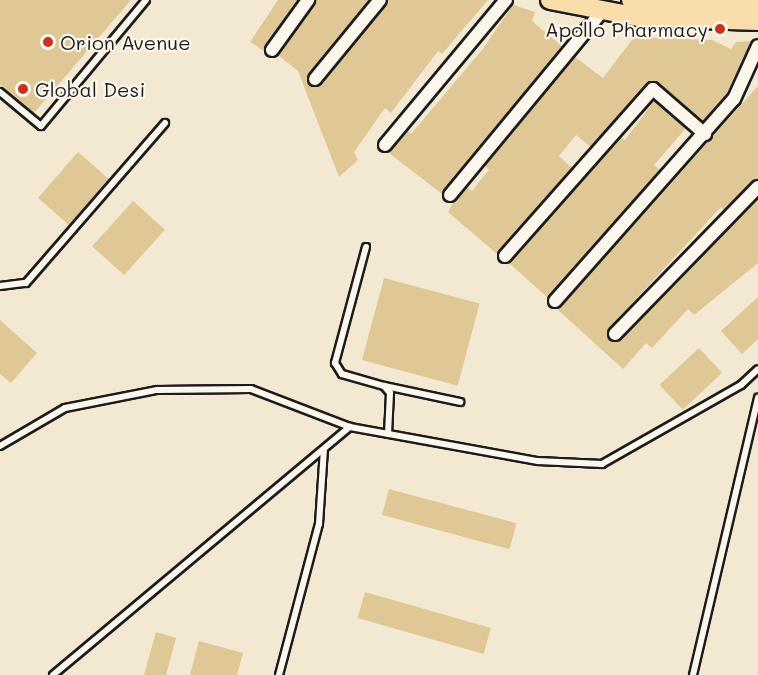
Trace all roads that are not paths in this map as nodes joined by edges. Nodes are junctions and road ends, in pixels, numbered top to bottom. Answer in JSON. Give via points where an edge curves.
{"nodes":[{"id":1,"x":146,"y":0,"type":"edge"},
{"id":2,"x":308,"y":0,"type":"edge"},
{"id":3,"x":380,"y":0,"type":"edge"},
{"id":4,"x":506,"y":0,"type":"edge"},
{"id":5,"x":550,"y":0,"type":"edge"},
{"id":6,"x":640,"y":1,"type":"edge"},
{"id":7,"x":730,"y":4,"type":"edge"},
{"id":8,"x":758,"y":8,"type":"edge"},
{"id":9,"x":602,"y":11,"type":"junction"},
{"id":10,"x":758,"y":21,"type":"edge"},
{"id":11,"x":758,"y":46,"type":"edge"},
{"id":12,"x":272,"y":50,"type":"dead end"},
{"id":13,"x":315,"y":79,"type":"dead end"},
{"id":14,"x":0,"y":92,"type":"edge"},
{"id":15,"x":165,"y":123,"type":"dead end"},
{"id":16,"x":705,"y":134,"type":"junction"},
{"id":17,"x":385,"y":146,"type":"dead end"},
{"id":18,"x":758,"y":187,"type":"edge"},
{"id":19,"x":450,"y":195,"type":"dead end"},
{"id":20,"x":366,"y":248,"type":"dead end"},
{"id":21,"x":505,"y":256,"type":"dead end"},
{"id":22,"x":0,"y":286,"type":"edge"},
{"id":23,"x":555,"y":301,"type":"dead end"},
{"id":24,"x":615,"y":334,"type":"dead end"},
{"id":25,"x":758,"y":369,"type":"edge"},
{"id":26,"x":384,"y":386,"type":"junction"},
{"id":27,"x":758,"y":398,"type":"edge"},
{"id":28,"x":460,"y":402,"type":"dead end"},
{"id":29,"x":350,"y":427,"type":"junction"},
{"id":30,"x":388,"y":434,"type":"junction"},
{"id":31,"x":0,"y":446,"type":"edge"},
{"id":32,"x":324,"y":449,"type":"junction"},
{"id":33,"x":54,"y":675,"type":"edge"},
{"id":34,"x":279,"y":675,"type":"edge"},
{"id":35,"x":693,"y":675,"type":"edge"}],
"edges":[{"from":1,"to":14,"type":"lane","via":[[41,126]]},
{"from":2,"to":12,"type":"street"},
{"from":3,"to":13,"type":"street"},
{"from":4,"to":17,"type":"street"},
{"from":5,"to":9,"type":"main road"},
{"from":6,"to":7,"type":"main road"},
{"from":7,"to":8,"type":"main road"},
{"from":9,"to":10,"type":"main road","via":[[696,21]]},
{"from":9,"to":19,"type":"street"},
{"from":11,"to":16,"type":"street","via":[[734,99]]},
{"from":15,"to":22,"type":"lane","via":[[26,283]]},
{"from":16,"to":21,"type":"street","via":[[653,88]]},
{"from":16,"to":23,"type":"street"},
{"from":18,"to":24,"type":"street"},
{"from":20,"to":26,"type":"lane","via":[[335,363],[342,374]]},
{"from":25,"to":30,"type":"lane","via":[[741,385],[602,464],[538,461]]},
{"from":26,"to":28,"type":"lane"},
{"from":26,"to":30,"type":"lane","via":[[393,399]]},
{"from":27,"to":35,"type":"lane"},
{"from":29,"to":30,"type":"lane"},
{"from":29,"to":31,"type":"lane","via":[[251,389],[157,390],[65,408]]},
{"from":29,"to":32,"type":"lane"},
{"from":32,"to":33,"type":"lane"},
{"from":32,"to":34,"type":"lane","via":[[319,524]]}]}
